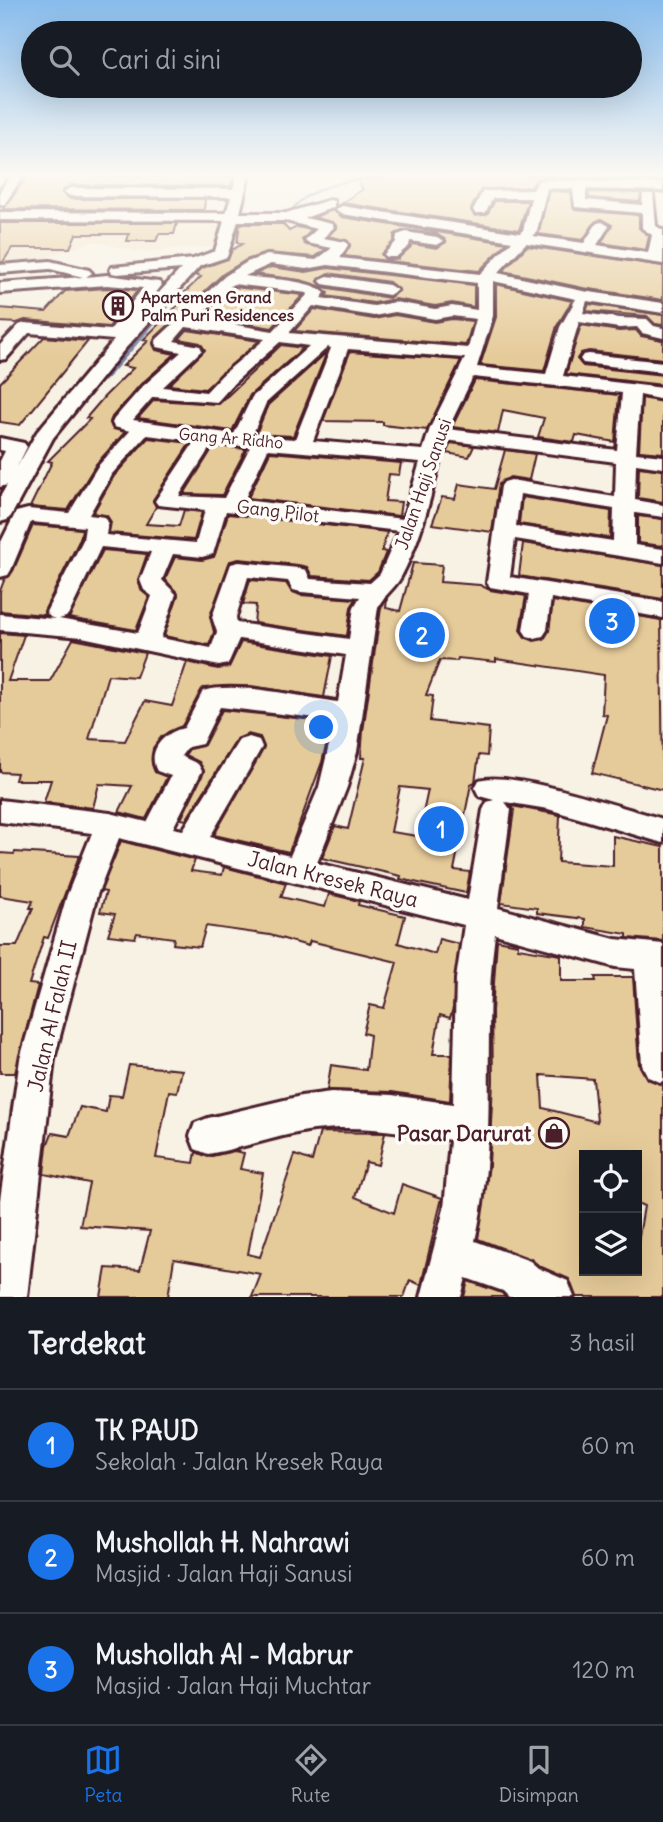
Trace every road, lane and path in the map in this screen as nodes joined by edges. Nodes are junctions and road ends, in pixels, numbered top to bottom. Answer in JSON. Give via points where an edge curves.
{"nodes":[{"id":1,"x":228,"y":236,"type":"edge"},
{"id":2,"x":317,"y":236,"type":"edge"},
{"id":3,"x":517,"y":236,"type":"edge"},
{"id":4,"x":596,"y":236,"type":"edge"},
{"id":5,"x":659,"y":236,"type":"edge"},
{"id":6,"x":526,"y":237,"type":"junction"},
{"id":7,"x":589,"y":247,"type":"junction"},
{"id":8,"x":510,"y":252,"type":"junction"},
{"id":9,"x":222,"y":254,"type":"junction"},
{"id":10,"x":391,"y":254,"type":"junction"},
{"id":11,"x":247,"y":256,"type":"dead end"},
{"id":12,"x":328,"y":258,"type":"junction"},
{"id":13,"x":267,"y":259,"type":"junction"},
{"id":14,"x":659,"y":259,"type":"edge"},
{"id":15,"x":190,"y":268,"type":"junction"},
{"id":16,"x":0,"y":269,"type":"edge"},
{"id":17,"x":84,"y":273,"type":"junction"},
{"id":18,"x":111,"y":273,"type":"junction"},
{"id":19,"x":488,"y":274,"type":"junction"},
{"id":20,"x":0,"y":279,"type":"edge"},
{"id":21,"x":230,"y":279,"type":"junction"},
{"id":22,"x":0,"y":288,"type":"edge"},
{"id":23,"x":389,"y":290,"type":"dead end"},
{"id":24,"x":317,"y":291,"type":"junction"},
{"id":25,"x":583,"y":296,"type":"junction"},
{"id":26,"x":663,"y":308,"type":"edge"},
{"id":27,"x":485,"y":316,"type":"junction"},
{"id":28,"x":573,"y":316,"type":"junction"},
{"id":29,"x":182,"y":322,"type":"junction"},
{"id":30,"x":0,"y":326,"type":"edge"},
{"id":31,"x":663,"y":333,"type":"edge"},
{"id":32,"x":276,"y":336,"type":"junction"},
{"id":33,"x":10,"y":341,"type":"edge"},
{"id":34,"x":334,"y":341,"type":"junction"},
{"id":35,"x":118,"y":346,"type":"junction"},
{"id":36,"x":589,"y":359,"type":"dead end"},
{"id":37,"x":471,"y":362,"type":"junction"},
{"id":38,"x":663,"y":367,"type":"edge"},
{"id":39,"x":554,"y":378,"type":"junction"},
{"id":40,"x":631,"y":389,"type":"junction"},
{"id":41,"x":148,"y":391,"type":"junction"},
{"id":42,"x":663,"y":396,"type":"edge"},
{"id":43,"x":144,"y":429,"type":"junction"},
{"id":44,"x":438,"y":433,"type":"junction"},
{"id":45,"x":0,"y":434,"type":"edge"},
{"id":46,"x":44,"y":436,"type":"junction"},
{"id":47,"x":207,"y":437,"type":"junction"},
{"id":48,"x":240,"y":440,"type":"junction"},
{"id":49,"x":262,"y":442,"type":"junction"},
{"id":50,"x":0,"y":444,"type":"edge"},
{"id":51,"x":302,"y":445,"type":"junction"},
{"id":52,"x":431,"y":457,"type":"junction"},
{"id":53,"x":626,"y":457,"type":"junction"},
{"id":54,"x":663,"y":462,"type":"edge"},
{"id":55,"x":0,"y":481,"type":"edge"},
{"id":56,"x":224,"y":505,"type":"junction"},
{"id":57,"x":626,"y":505,"type":"junction"},
{"id":58,"x":663,"y":511,"type":"edge"},
{"id":59,"x":0,"y":516,"type":"edge"},
{"id":60,"x":77,"y":518,"type":"junction"},
{"id":61,"x":412,"y":526,"type":"junction"},
{"id":62,"x":505,"y":531,"type":"junction"},
{"id":63,"x":94,"y":540,"type":"junction"},
{"id":64,"x":164,"y":548,"type":"junction"},
{"id":65,"x":624,"y":550,"type":"junction"},
{"id":66,"x":663,"y":555,"type":"edge"},
{"id":67,"x":0,"y":570,"type":"edge"},
{"id":68,"x":541,"y":589,"type":"junction"},
{"id":69,"x":375,"y":591,"type":"junction"},
{"id":70,"x":663,"y":610,"type":"edge"},
{"id":71,"x":53,"y":621,"type":"junction"},
{"id":72,"x":0,"y":622,"type":"edge"},
{"id":73,"x":230,"y":630,"type":"junction"},
{"id":74,"x":535,"y":630,"type":"dead end"},
{"id":75,"x":147,"y":642,"type":"junction"},
{"id":76,"x":360,"y":649,"type":"junction"},
{"id":77,"x":349,"y":713,"type":"junction"},
{"id":78,"x":249,"y":747,"type":"dead end"},
{"id":79,"x":0,"y":811,"type":"edge"},
{"id":80,"x":110,"y":824,"type":"junction"},
{"id":81,"x":663,"y":831,"type":"edge"},
{"id":82,"x":155,"y":834,"type":"junction"},
{"id":83,"x":191,"y":842,"type":"junction"},
{"id":84,"x":299,"y":870,"type":"junction"},
{"id":85,"x":483,"y":917,"type":"junction"},
{"id":86,"x":656,"y":958,"type":"edge"},
{"id":87,"x":660,"y":1065,"type":"dead end"},
{"id":88,"x":470,"y":1125,"type":"junction"},
{"id":89,"x":208,"y":1136,"type":"dead end"},
{"id":90,"x":452,"y":1254,"type":"junction"},
{"id":91,"x":554,"y":1295,"type":"dead end"},
{"id":92,"x":7,"y":1297,"type":"edge"},
{"id":93,"x":441,"y":1297,"type":"edge"}],
"edges":[{"from":1,"to":9,"type":"street"},
{"from":2,"to":12,"type":"street","via":[[312,240],[341,245]]},
{"from":3,"to":6,"type":"street"},
{"from":4,"to":7,"type":"street"},
{"from":5,"to":14,"type":"street"},
{"from":6,"to":7,"type":"street"},
{"from":6,"to":8,"type":"street"},
{"from":7,"to":14,"type":"street"},
{"from":8,"to":10,"type":"street","via":[[406,236]]},
{"from":8,"to":19,"type":"street"},
{"from":9,"to":15,"type":"street"},
{"from":9,"to":18,"type":"street","via":[[139,260]]},
{"from":10,"to":12,"type":"street"},
{"from":10,"to":19,"type":"street"},
{"from":11,"to":13,"type":"street"},
{"from":12,"to":13,"type":"street"},
{"from":12,"to":19,"type":"street"},
{"from":12,"to":24,"type":"street"},
{"from":13,"to":21,"type":"street"},
{"from":15,"to":18,"type":"street"},
{"from":15,"to":35,"type":"street"},
{"from":16,"to":17,"type":"street","via":[[50,265]]},
{"from":17,"to":18,"type":"street"},
{"from":17,"to":20,"type":"street"},
{"from":18,"to":22,"type":"street"},
{"from":18,"to":33,"type":"street","via":[[154,285],[114,335]]},
{"from":19,"to":25,"type":"street"},
{"from":19,"to":27,"type":"street","name":"Jalan Haji Sanusi"},
{"from":21,"to":24,"type":"street"},
{"from":21,"to":29,"type":"street"},
{"from":23,"to":24,"type":"street"},
{"from":24,"to":27,"type":"street","via":[[374,311],[395,307]]},
{"from":24,"to":32,"type":"street"},
{"from":25,"to":26,"type":"street"},
{"from":25,"to":28,"type":"street"},
{"from":27,"to":37,"type":"street","name":"Jalan Haji Sanusi"},
{"from":28,"to":31,"type":"street","via":[[641,322],[648,330]]},
{"from":28,"to":39,"type":"street"},
{"from":29,"to":32,"type":"street"},
{"from":29,"to":41,"type":"street","via":[[163,344],[194,350]]},
{"from":30,"to":33,"type":"street"},
{"from":32,"to":34,"type":"street"},
{"from":32,"to":41,"type":"street","via":[[211,398]]},
{"from":33,"to":35,"type":"street"},
{"from":34,"to":37,"type":"street","via":[[431,347]]},
{"from":34,"to":48,"type":"street","via":[[258,401]]},
{"from":34,"to":51,"type":"street"},
{"from":35,"to":46,"type":"street"},
{"from":36,"to":38,"type":"street"},
{"from":37,"to":39,"type":"street"},
{"from":37,"to":44,"type":"street","name":"Jalan Haji Sanusi"},
{"from":39,"to":40,"type":"street"},
{"from":40,"to":42,"type":"street"},
{"from":40,"to":53,"type":"street"},
{"from":41,"to":43,"type":"street","via":[[121,423]]},
{"from":43,"to":47,"type":"street","name":"Gang Ar Ridho"},
{"from":43,"to":60,"type":"street","via":[[123,448]]},
{"from":44,"to":52,"type":"street","name":"Jalan Haji Sanusi"},
{"from":44,"to":53,"type":"street"},
{"from":45,"to":46,"type":"street"},
{"from":46,"to":59,"type":"street"},
{"from":47,"to":48,"type":"street","name":"Gang Ar Ridho"},
{"from":47,"to":56,"type":"street","via":[[165,501]]},
{"from":48,"to":49,"type":"street","name":"Gang Ar Ridho"},
{"from":49,"to":51,"type":"street","name":"Gang Ar Ridho"},
{"from":49,"to":56,"type":"street"},
{"from":50,"to":55,"type":"street","via":[[17,447]]},
{"from":51,"to":52,"type":"street","name":"Gang Ar Ridho"},
{"from":52,"to":61,"type":"street","name":"Jalan Haji Sanusi"},
{"from":53,"to":54,"type":"street"},
{"from":53,"to":57,"type":"street"},
{"from":56,"to":61,"type":"street","name":"Gang Pilot"},
{"from":56,"to":64,"type":"street","name":"Gang Pilot","via":[[205,550]]},
{"from":57,"to":58,"type":"street"},
{"from":57,"to":62,"type":"street","via":[[511,486]]},
{"from":57,"to":65,"type":"street"},
{"from":60,"to":63,"type":"street","via":[[98,523]]},
{"from":60,"to":67,"type":"street","via":[[23,516]]},
{"from":61,"to":69,"type":"street","name":"Jalan Haji Sanusi","via":[[390,576]]},
{"from":62,"to":65,"type":"street"},
{"from":62,"to":68,"type":"street","via":[[498,582]]},
{"from":63,"to":64,"type":"street","name":"Gang Pilot"},
{"from":63,"to":71,"type":"street"},
{"from":64,"to":75,"type":"street","via":[[151,580],[164,594]]},
{"from":65,"to":66,"type":"street"},
{"from":68,"to":70,"type":"street"},
{"from":68,"to":74,"type":"street"},
{"from":69,"to":73,"type":"street","via":[[301,584],[298,575],[239,569],[223,617]]},
{"from":69,"to":76,"type":"street","name":"Jalan Haji Sanusi","via":[[366,607]]},
{"from":71,"to":72,"type":"street"},
{"from":71,"to":75,"type":"street"},
{"from":73,"to":75,"type":"street","via":[[219,657]]},
{"from":73,"to":76,"type":"street"},
{"from":76,"to":77,"type":"street","name":"Jalan Haji Sanusi"},
{"from":77,"to":82,"type":"street","via":[[212,697],[193,737],[181,738],[167,753],[167,764],[188,771]]},
{"from":77,"to":84,"type":"street","name":"Jalan Haji Sanusi","via":[[333,787]]},
{"from":78,"to":83,"type":"street"},
{"from":79,"to":80,"type":"street","name":"Jalan Kresek Raya"},
{"from":80,"to":82,"type":"street","name":"Jalan Kresek Raya"},
{"from":80,"to":92,"type":"street","name":"Jalan Al Falah II","via":[[82,895],[37,1059]]},
{"from":81,"to":85,"type":"street","via":[[548,798],[493,799]]},
{"from":82,"to":83,"type":"street","name":"Jalan Kresek Raya"},
{"from":83,"to":84,"type":"street","name":"Jalan Kresek Raya"},
{"from":84,"to":85,"type":"street","name":"Jalan Kresek Raya"},
{"from":85,"to":86,"type":"street","name":"Jalan Kresek Raya","via":[[615,953]]},
{"from":85,"to":88,"type":"street","via":[[472,979]]},
{"from":86,"to":87,"type":"street"},
{"from":88,"to":89,"type":"street","via":[[345,1110],[316,1111]]},
{"from":88,"to":90,"type":"street","via":[[463,1209]]},
{"from":90,"to":91,"type":"street","via":[[516,1275]]},
{"from":90,"to":93,"type":"street"}]}
